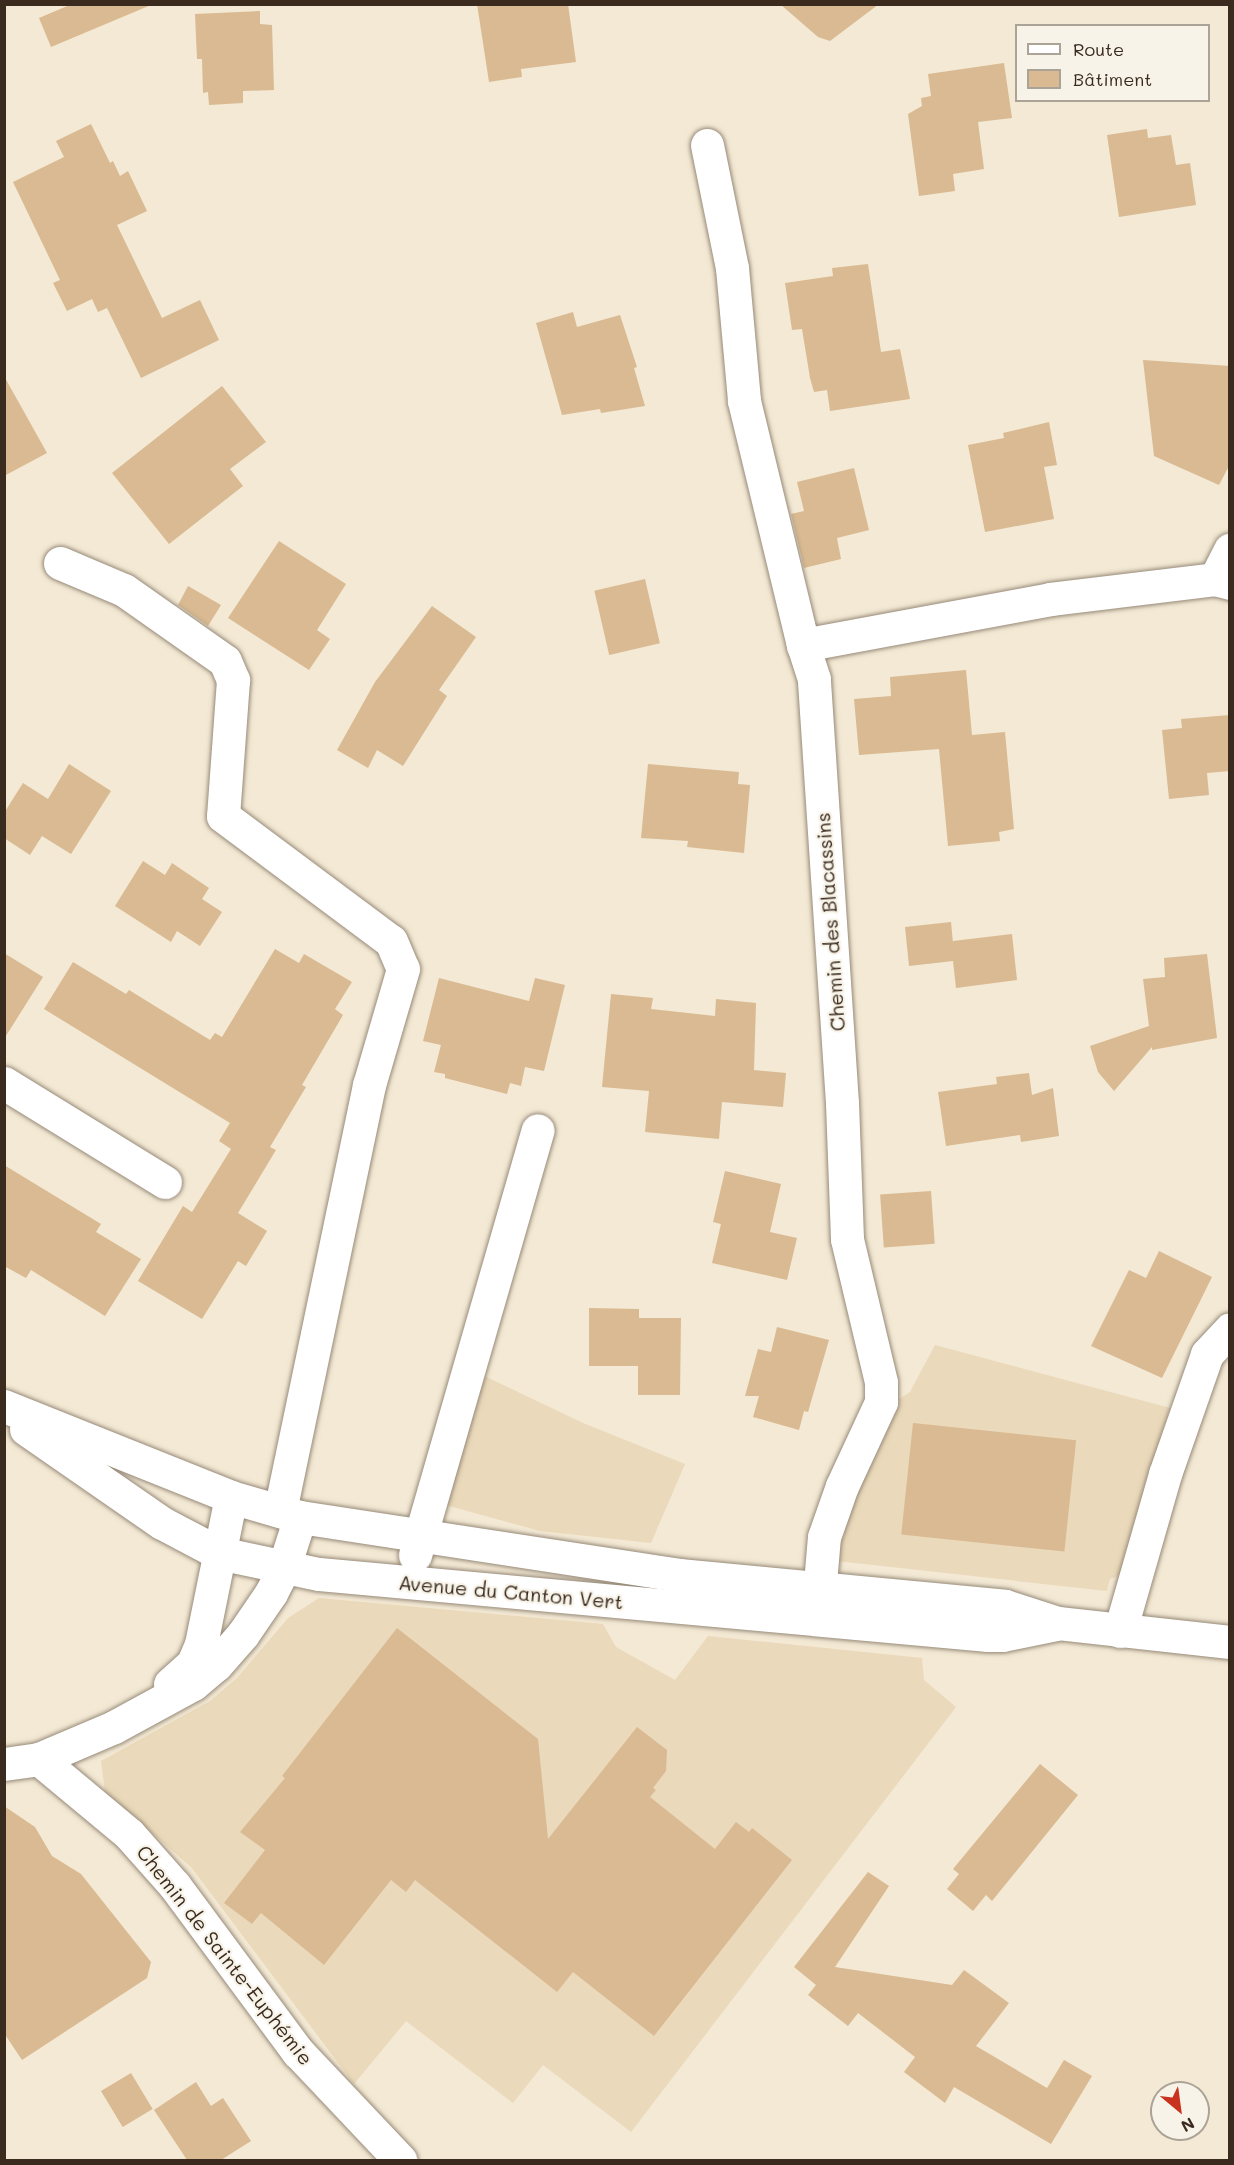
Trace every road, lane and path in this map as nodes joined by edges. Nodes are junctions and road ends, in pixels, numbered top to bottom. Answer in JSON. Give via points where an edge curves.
{"nodes":[{"id":1,"x":707,"y":145,"type":"dead end"},
{"id":2,"x":1230,"y":550,"type":"edge"},
{"id":3,"x":60,"y":563,"type":"dead end"},
{"id":4,"x":1222,"y":581,"type":"edge"},
{"id":5,"x":803,"y":645,"type":"junction"},
{"id":6,"x":4,"y":1083,"type":"edge"},
{"id":7,"x":538,"y":1130,"type":"dead end"},
{"id":8,"x":165,"y":1182,"type":"dead end"},
{"id":9,"x":1230,"y":1329,"type":"edge"},
{"id":10,"x":4,"y":1406,"type":"edge"},
{"id":11,"x":4,"y":1414,"type":"edge"},
{"id":12,"x":231,"y":1497,"type":"junction"},
{"id":13,"x":290,"y":1514,"type":"junction"},
{"id":14,"x":420,"y":1535,"type":"junction"},
{"id":15,"x":219,"y":1553,"type":"junction"},
{"id":16,"x":284,"y":1567,"type":"junction"},
{"id":17,"x":410,"y":1582,"type":"junction"},
{"id":18,"x":818,"y":1604,"type":"junction"},
{"id":19,"x":1120,"y":1631,"type":"junction"},
{"id":20,"x":1230,"y":1642,"type":"edge"},
{"id":21,"x":114,"y":1727,"type":"junction"},
{"id":22,"x":39,"y":1759,"type":"junction"},
{"id":23,"x":4,"y":1764,"type":"edge"},
{"id":24,"x":400,"y":2160,"type":"edge"}],
"edges":[{"from":1,"to":5,"type":"street","name":"Chemin des Blacassins","via":[[732,268],[744,401]]},
{"from":2,"to":4,"type":"street"},
{"from":3,"to":13,"type":"street","via":[[124,591],[225,661],[234,680],[223,816],[391,942],[403,969],[369,1085]]},
{"from":4,"to":5,"type":"street","via":[[1050,599]]},
{"from":5,"to":18,"type":"street","name":"Chemin des Blacassins","via":[[814,679],[842,1103],[847,1239],[881,1382],[880,1402],[824,1537]]},
{"from":6,"to":8,"type":"street"},
{"from":7,"to":14,"type":"street"},
{"from":9,"to":19,"type":"street","via":[[1207,1354],[1165,1474]]},
{"from":10,"to":12,"type":"street","name":"Avenue du Canton Vert"},
{"from":11,"to":15,"type":"street","name":"Avenue du Canton Vert","via":[[162,1523]]},
{"from":12,"to":13,"type":"street","name":"Avenue du Canton Vert"},
{"from":12,"to":15,"type":"street"},
{"from":13,"to":14,"type":"street","name":"Avenue du Canton Vert"},
{"from":13,"to":16,"type":"street"},
{"from":14,"to":17,"type":"street"},
{"from":14,"to":18,"type":"street","name":"Avenue du Canton Vert","via":[[679,1575]]},
{"from":15,"to":16,"type":"street","name":"Avenue du Canton Vert"},
{"from":15,"to":21,"type":"street","via":[[201,1644],[193,1663]]},
{"from":16,"to":17,"type":"street","name":"Avenue du Canton Vert"},
{"from":16,"to":21,"type":"street","via":[[243,1634],[216,1665],[193,1684]]},
{"from":17,"to":18,"type":"street","name":"Avenue du Canton Vert","via":[[679,1608]]},
{"from":18,"to":19,"type":"street","name":"Avenue du Canton Vert","via":[[1005,1606],[1058,1623]]},
{"from":19,"to":20,"type":"street","name":"Avenue du Canton Vert"},
{"from":21,"to":22,"type":"street"},
{"from":22,"to":23,"type":"street"},
{"from":22,"to":24,"type":"street","name":"Chemin de Sainte-Euphémie","via":[[129,1834],[175,1886],[298,2052]]}]}
